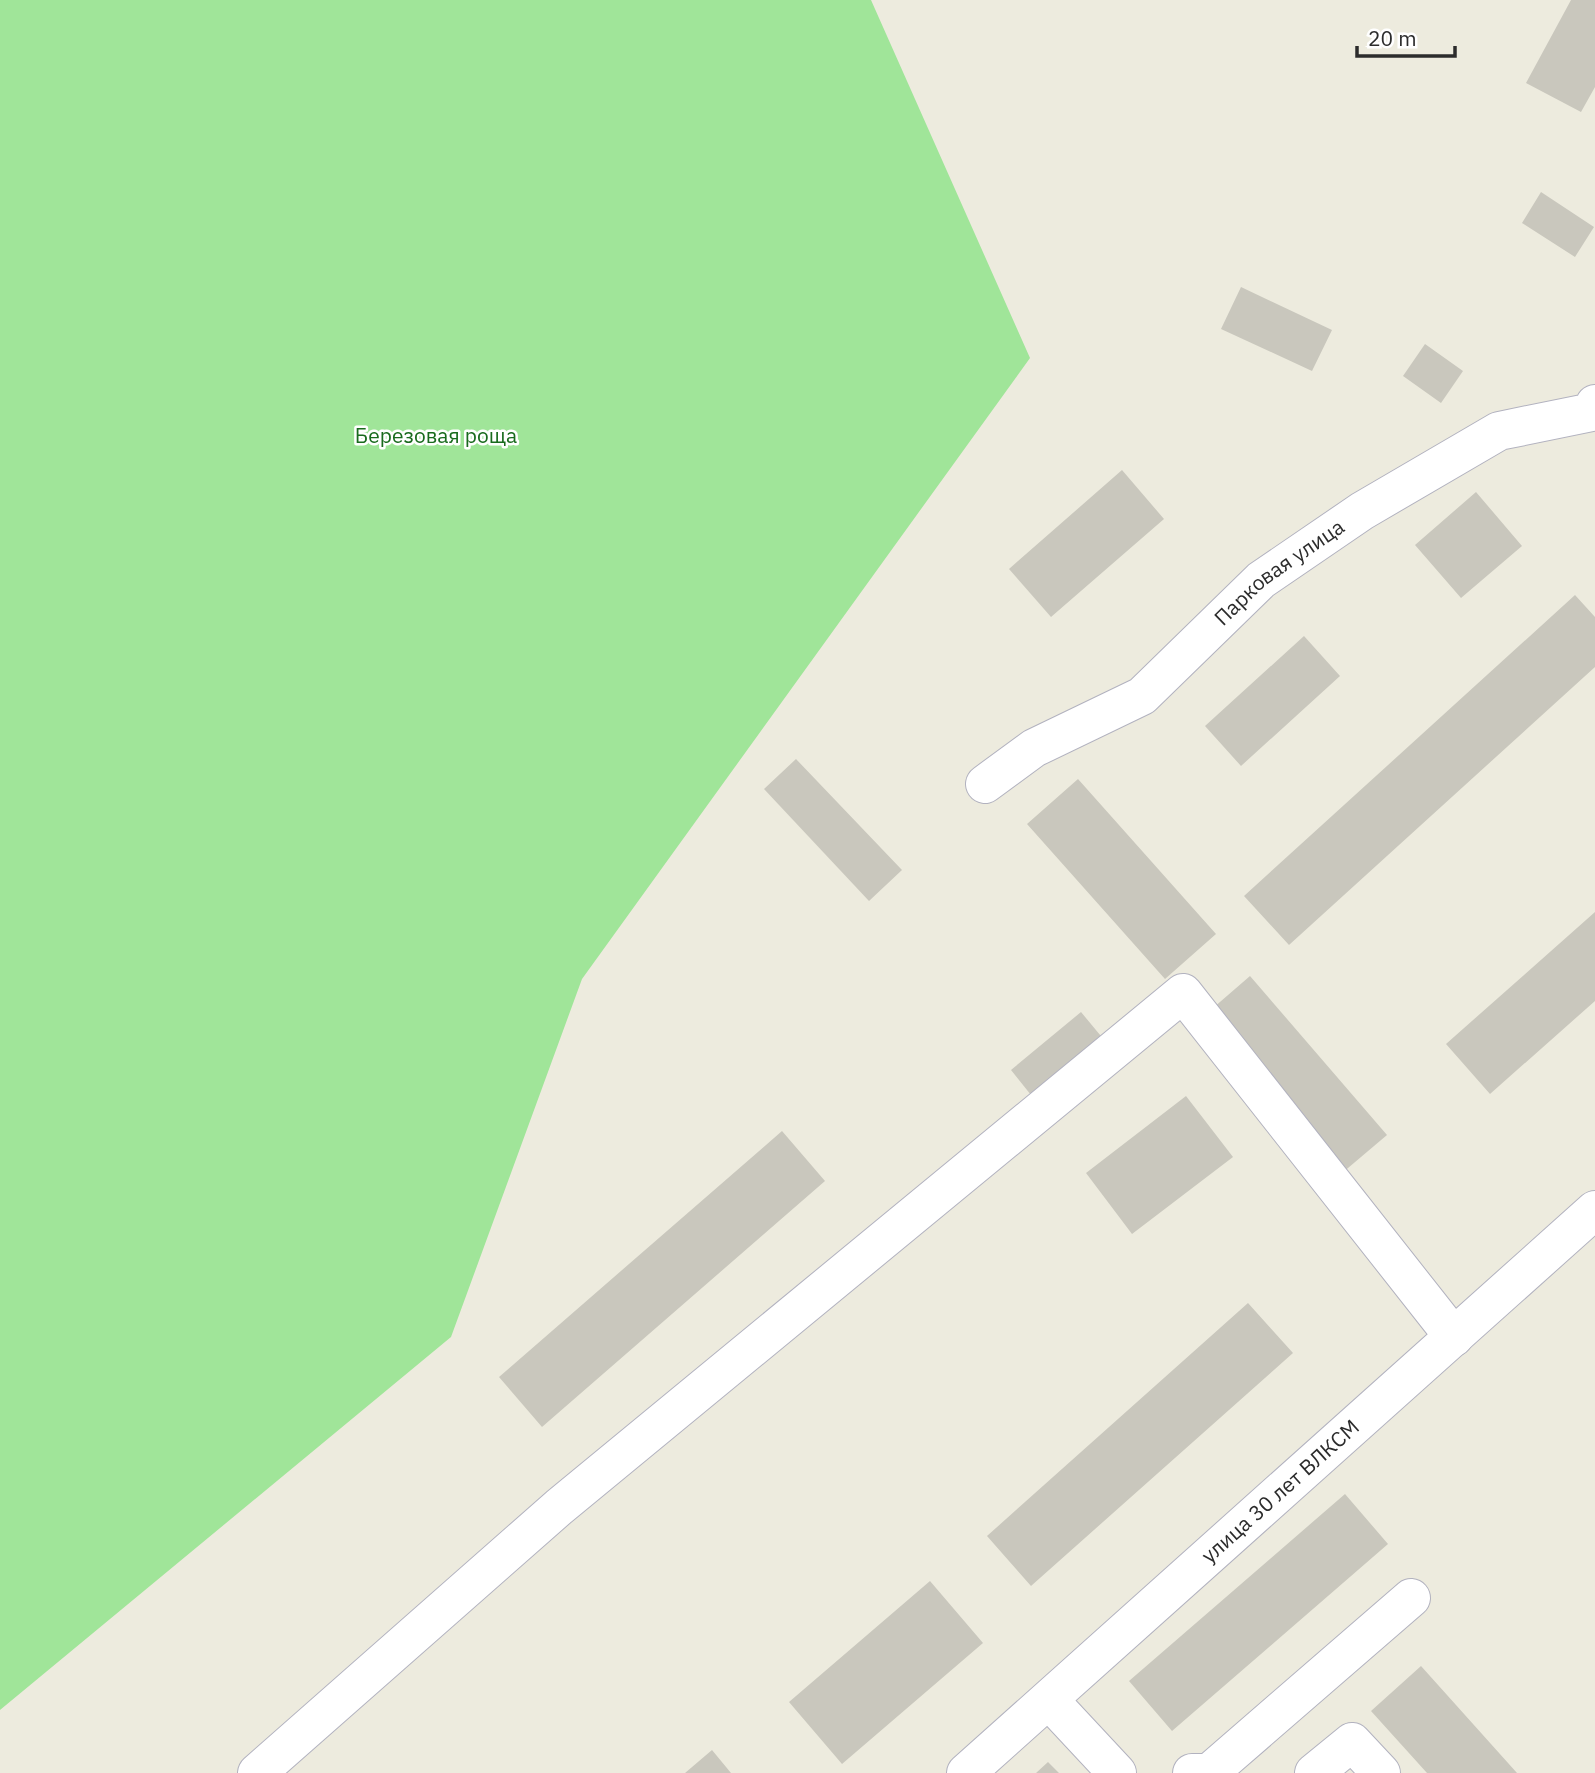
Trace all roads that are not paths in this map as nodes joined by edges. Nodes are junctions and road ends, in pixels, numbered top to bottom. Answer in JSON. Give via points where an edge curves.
{"nodes":[{"id":1,"x":1595,"y":404,"type":"edge"},
{"id":2,"x":985,"y":784,"type":"dead end"},
{"id":3,"x":1595,"y":1210,"type":"edge"},
{"id":4,"x":1454,"y":1336,"type":"junction"},
{"id":5,"x":1411,"y":1598,"type":"dead end"},
{"id":6,"x":1049,"y":1700,"type":"junction"},
{"id":7,"x":257,"y":1773,"type":"edge"},
{"id":8,"x":966,"y":1773,"type":"edge"},
{"id":9,"x":1117,"y":1773,"type":"edge"},
{"id":10,"x":1192,"y":1773,"type":"edge"},
{"id":11,"x":1314,"y":1773,"type":"edge"},
{"id":12,"x":1381,"y":1773,"type":"edge"}],
"edges":[{"from":1,"to":2,"type":"street","name":"Парковая улица","via":[[1592,412],[1499,431],[1362,511],[1261,580],[1142,696],[1034,748]]},
{"from":3,"to":4,"type":"street","name":"улица 30 лет ВЛКСМ"},
{"from":4,"to":6,"type":"street","name":"улица 30 лет ВЛКСМ"},
{"from":4,"to":7,"type":"street","via":[[1183,993],[559,1507]]},
{"from":5,"to":10,"type":"street","via":[[1209,1773]]},
{"from":6,"to":8,"type":"street","name":"улица 30 лет ВЛКСМ"},
{"from":6,"to":9,"type":"street"},
{"from":11,"to":12,"type":"street","via":[[1352,1742]]}]}
